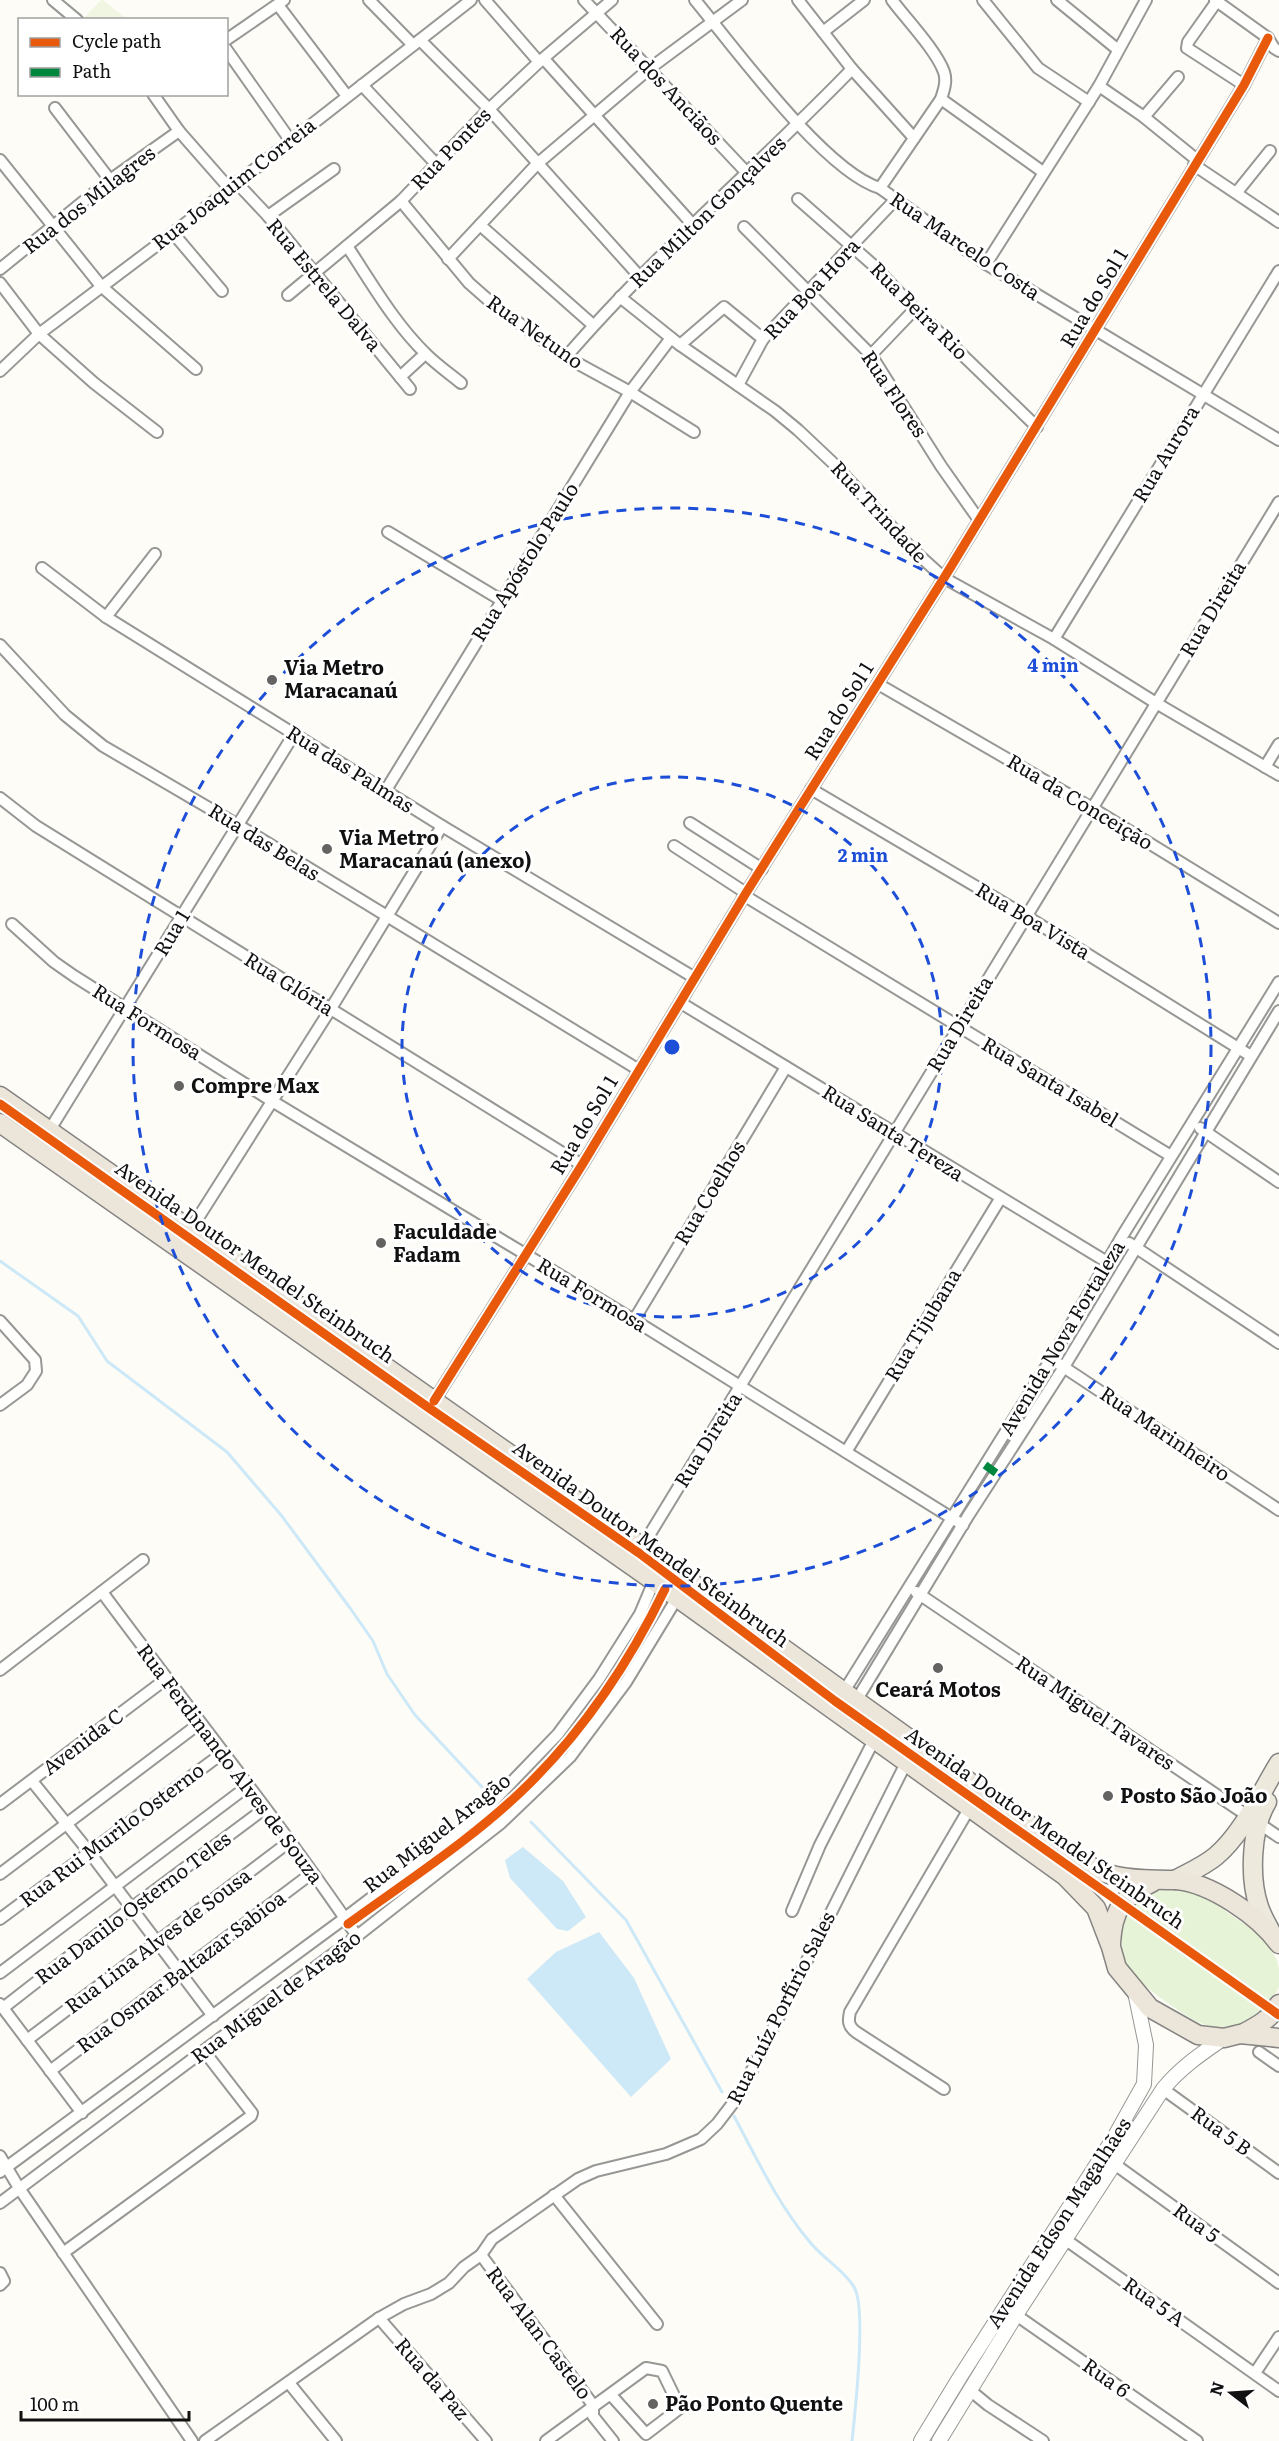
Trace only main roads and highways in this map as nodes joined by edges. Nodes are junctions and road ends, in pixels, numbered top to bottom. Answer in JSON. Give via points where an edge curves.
{"nodes":[{"id":1,"x":0,"y":1096,"type":"edge"},
{"id":2,"x":0,"y":1123,"type":"edge"},
{"id":3,"x":1279,"y":1763,"type":"edge"},
{"id":4,"x":1279,"y":1782,"type":"edge"},
{"id":5,"x":1252,"y":1820,"type":"junction"},
{"id":6,"x":1166,"y":1880,"type":"junction"},
{"id":7,"x":1275,"y":1938,"type":"edge"},
{"id":8,"x":1111,"y":1947,"type":"junction"},
{"id":9,"x":1279,"y":2004,"type":"edge"},
{"id":10,"x":1232,"y":2036,"type":"junction"},
{"id":11,"x":1279,"y":2038,"type":"edge"}],
"edges":[{"from":1,"to":6,"type":"highway","name":"Avenida Doutor Mendel Steinbruch","via":[[642,1547],[1056,1844],[1109,1874],[1130,1880]]},
{"from":2,"to":8,"type":"highway","name":"Avenida Doutor Mendel Steinbruch","via":[[654,1581],[1065,1876],[1096,1908]]},
{"from":3,"to":5,"type":"main road"},
{"from":4,"to":5,"type":"main road"},
{"from":5,"to":6,"type":"main road","via":[[1215,1857]]},
{"from":5,"to":7,"type":"main road","via":[[1258,1906]]},
{"from":6,"to":7,"type":"highway","name":"Avenida Doutor Mendel Steinbruch","via":[[1203,1886],[1222,1896]]},
{"from":6,"to":8,"type":"highway","via":[[1130,1894],[1121,1903],[1113,1921]]},
{"from":8,"to":10,"type":"highway","name":"Avenida Doutor Mendel Steinbruch","via":[[1117,1968],[1150,2008],[1198,2035]]},
{"from":9,"to":10,"type":"highway","via":[[1260,2025]]},
{"from":10,"to":11,"type":"highway","name":"Avenida Doutor Mendel Steinbruch"}]}
